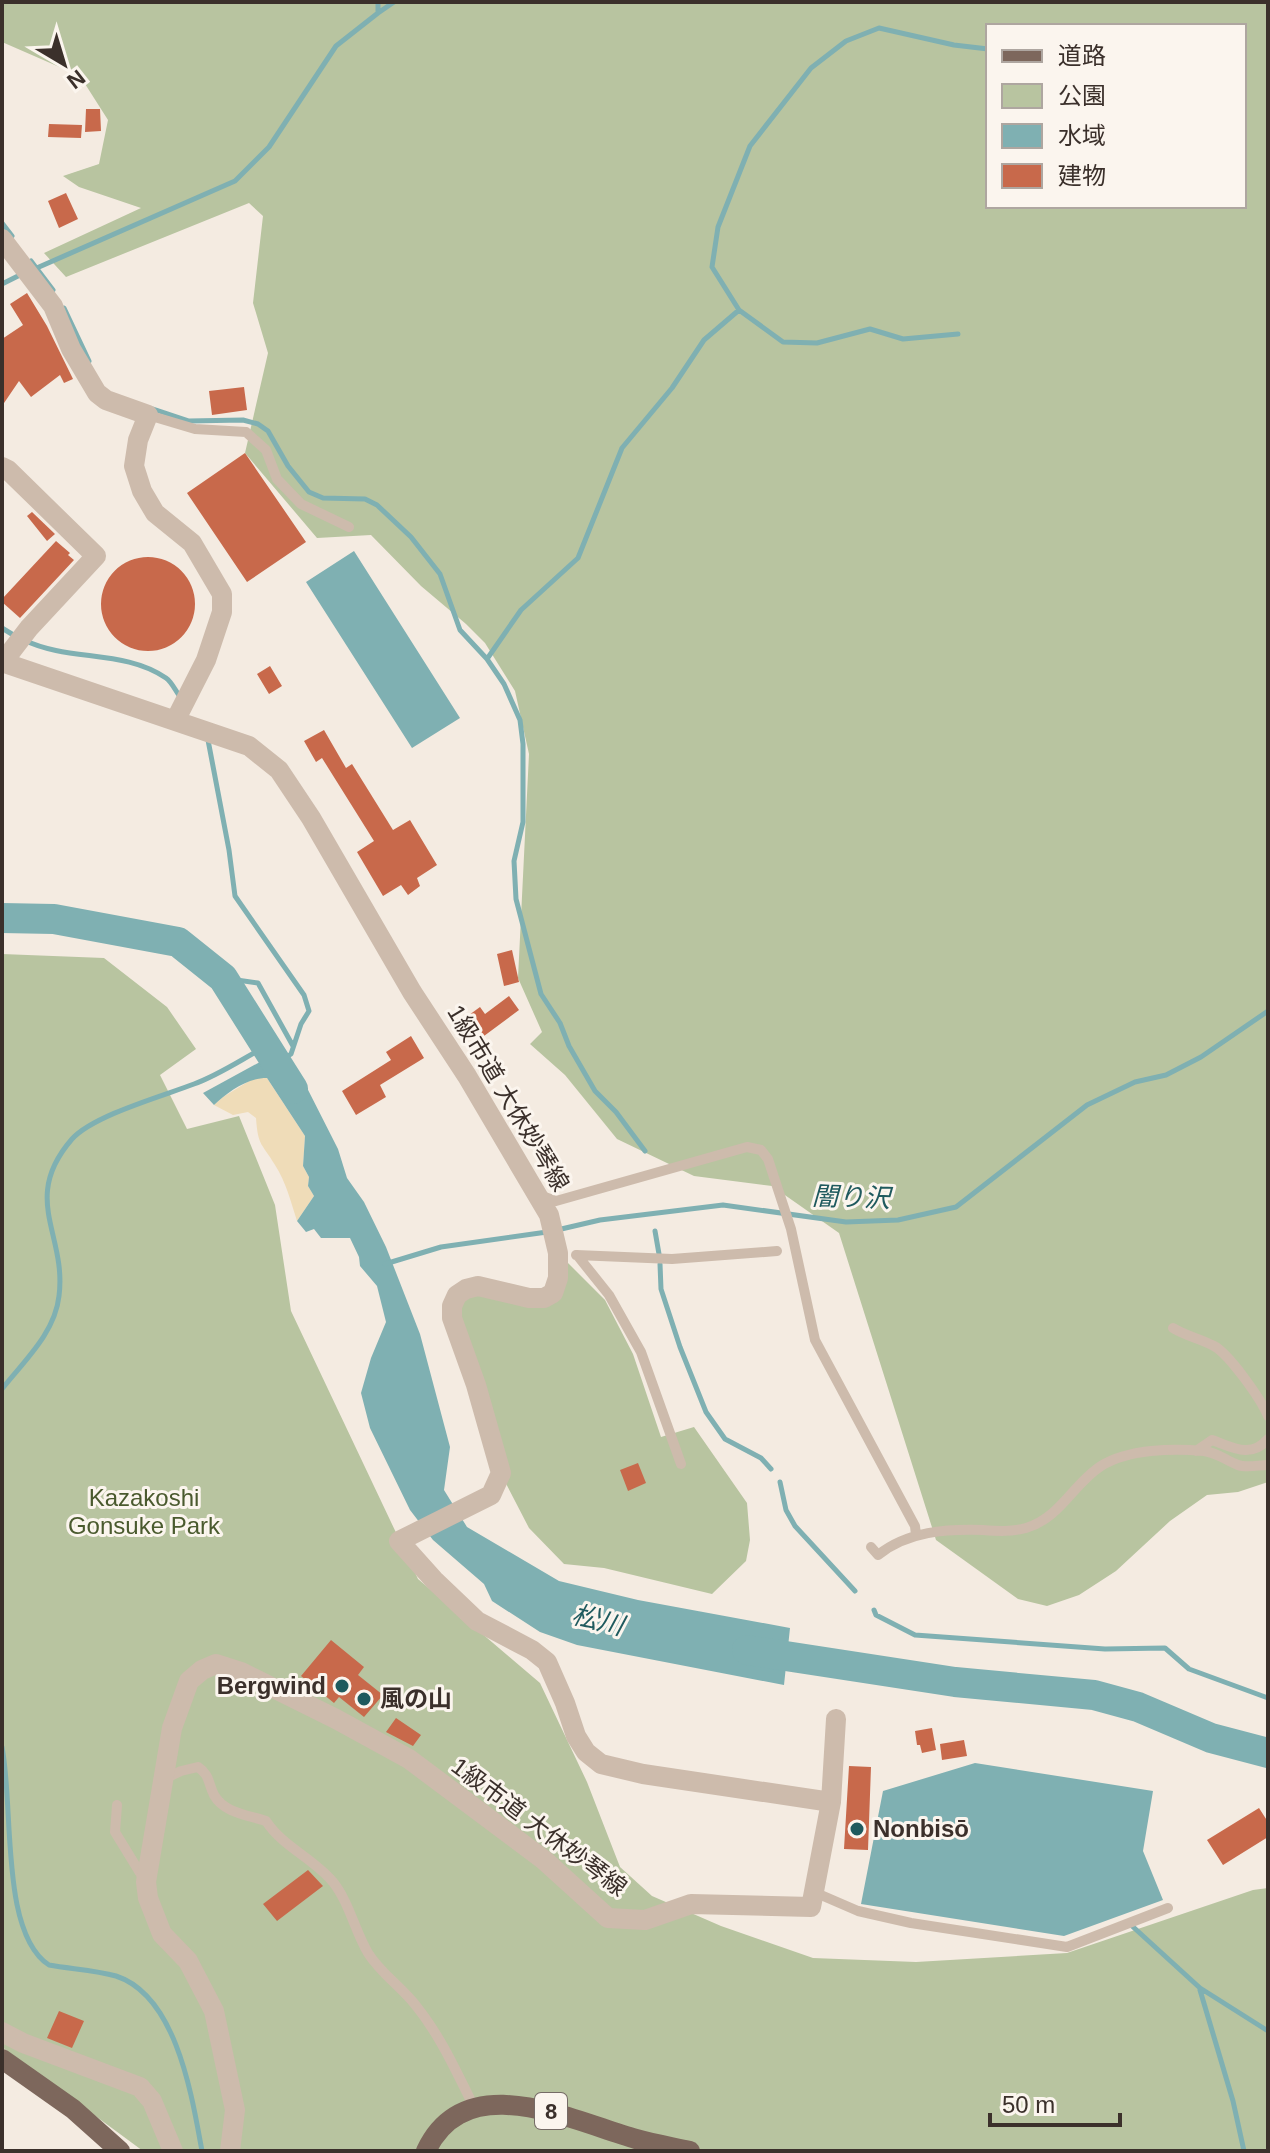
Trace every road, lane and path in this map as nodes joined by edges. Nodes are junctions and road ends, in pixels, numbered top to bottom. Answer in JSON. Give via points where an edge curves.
{"nodes":[{"id":1,"x":2,"y":239,"type":"edge"},
{"id":2,"x":148,"y":415,"type":"junction"},
{"id":3,"x":2,"y":467,"type":"edge"},
{"id":4,"x":349,"y":527,"type":"dead end"},
{"id":5,"x":7,"y":657,"type":"edge"},
{"id":6,"x":182,"y":719,"type":"junction"},
{"id":7,"x":538,"y":1195,"type":"junction"},
{"id":8,"x":564,"y":1249,"type":"junction"},
{"id":9,"x":777,"y":1251,"type":"dead end"},
{"id":10,"x":1173,"y":1328,"type":"dead end"},
{"id":11,"x":1268,"y":1416,"type":"edge"},
{"id":12,"x":1268,"y":1439,"type":"edge"},
{"id":13,"x":1196,"y":1451,"type":"junction"},
{"id":14,"x":681,"y":1464,"type":"dead end"},
{"id":15,"x":1268,"y":1465,"type":"edge"},
{"id":16,"x":916,"y":1535,"type":"junction"},
{"id":17,"x":871,"y":1547,"type":"dead end"},
{"id":18,"x":836,"y":1719,"type":"dead end"},
{"id":19,"x":162,"y":1780,"type":"junction"},
{"id":20,"x":831,"y":1802,"type":"junction"},
{"id":21,"x":117,"y":1805,"type":"dead end"},
{"id":22,"x":146,"y":1882,"type":"junction"},
{"id":23,"x":814,"y":1892,"type":"junction"},
{"id":24,"x":1168,"y":1908,"type":"dead end"},
{"id":25,"x":2,"y":2032,"type":"edge"},
{"id":26,"x":2,"y":2059,"type":"edge"},
{"id":27,"x":474,"y":2107,"type":"junction"},
{"id":28,"x":120,"y":2151,"type":"edge"},
{"id":29,"x":173,"y":2151,"type":"edge"},
{"id":30,"x":230,"y":2151,"type":"edge"},
{"id":31,"x":426,"y":2151,"type":"edge"},
{"id":32,"x":690,"y":2151,"type":"edge"}],
"edges":[{"from":1,"to":2,"type":"street","via":[[53,306],[97,393]]},
{"from":2,"to":4,"type":"lane","via":[[195,429],[246,432],[266,450],[277,479],[301,504]]},
{"from":2,"to":6,"type":"street","via":[[134,466],[142,491],[155,513],[192,543],[222,594],[215,634]]},
{"from":3,"to":5,"type":"street","via":[[96,556]]},
{"from":5,"to":6,"type":"street","name":"1級市道 大休妙琴線"},
{"from":6,"to":7,"type":"street","name":"1級市道 大休妙琴線","via":[[249,746],[279,770]]},
{"from":7,"to":8,"type":"street","name":"1級市道 大休妙琴線"},
{"from":7,"to":16,"type":"lane","via":[[556,1201],[747,1147],[761,1150],[791,1229],[815,1340]]},
{"from":8,"to":9,"type":"lane","via":[[672,1259]]},
{"from":8,"to":14,"type":"lane","via":[[609,1295],[641,1352]]},
{"from":8,"to":20,"type":"street","name":"1級市道 大休妙琴線","via":[[553,1293],[544,1298],[478,1286],[457,1295],[452,1318],[501,1473],[491,1495],[399,1541],[477,1621],[547,1662],[576,1736],[601,1764]]},
{"from":10,"to":11,"type":"lane","via":[[1225,1353]]},
{"from":12,"to":13,"type":"lane","via":[[1249,1450],[1212,1440]]},
{"from":13,"to":15,"type":"lane","via":[[1220,1454],[1240,1466]]},
{"from":13,"to":16,"type":"lane","via":[[1132,1455],[1102,1466],[1065,1504],[1027,1528]]},
{"from":16,"to":17,"type":"lane","via":[[878,1555]]},
{"from":18,"to":20,"type":"street"},
{"from":19,"to":22,"type":"street","name":"1級市道 大休妙琴線"},
{"from":19,"to":23,"type":"street","name":"1級市道 大休妙琴線","via":[[172,1728],[189,1681],[216,1664],[409,1759],[544,1860],[608,1918],[645,1920],[691,1904],[811,1907]]},
{"from":19,"to":27,"type":"lane","via":[[198,1767],[208,1774],[214,1795],[226,1808],[266,1821],[274,1833],[314,1861],[336,1885],[368,1954],[418,2008]]},
{"from":20,"to":23,"type":"street"},
{"from":21,"to":22,"type":"lane","via":[[115,1832]]},
{"from":22,"to":30,"type":"street","name":"1級市道 大休妙琴線","via":[[162,1934],[188,1961],[214,2011],[235,2110]]},
{"from":23,"to":24,"type":"lane","via":[[871,1914],[1067,1947]]},
{"from":25,"to":29,"type":"street","via":[[140,2087],[152,2101]]},
{"from":26,"to":28,"type":"main road","via":[[73,2109]]},
{"from":27,"to":31,"type":"main road","via":[[436,2134]]},
{"from":27,"to":32,"type":"main road","number":"8","via":[[548,2110]]}]}
